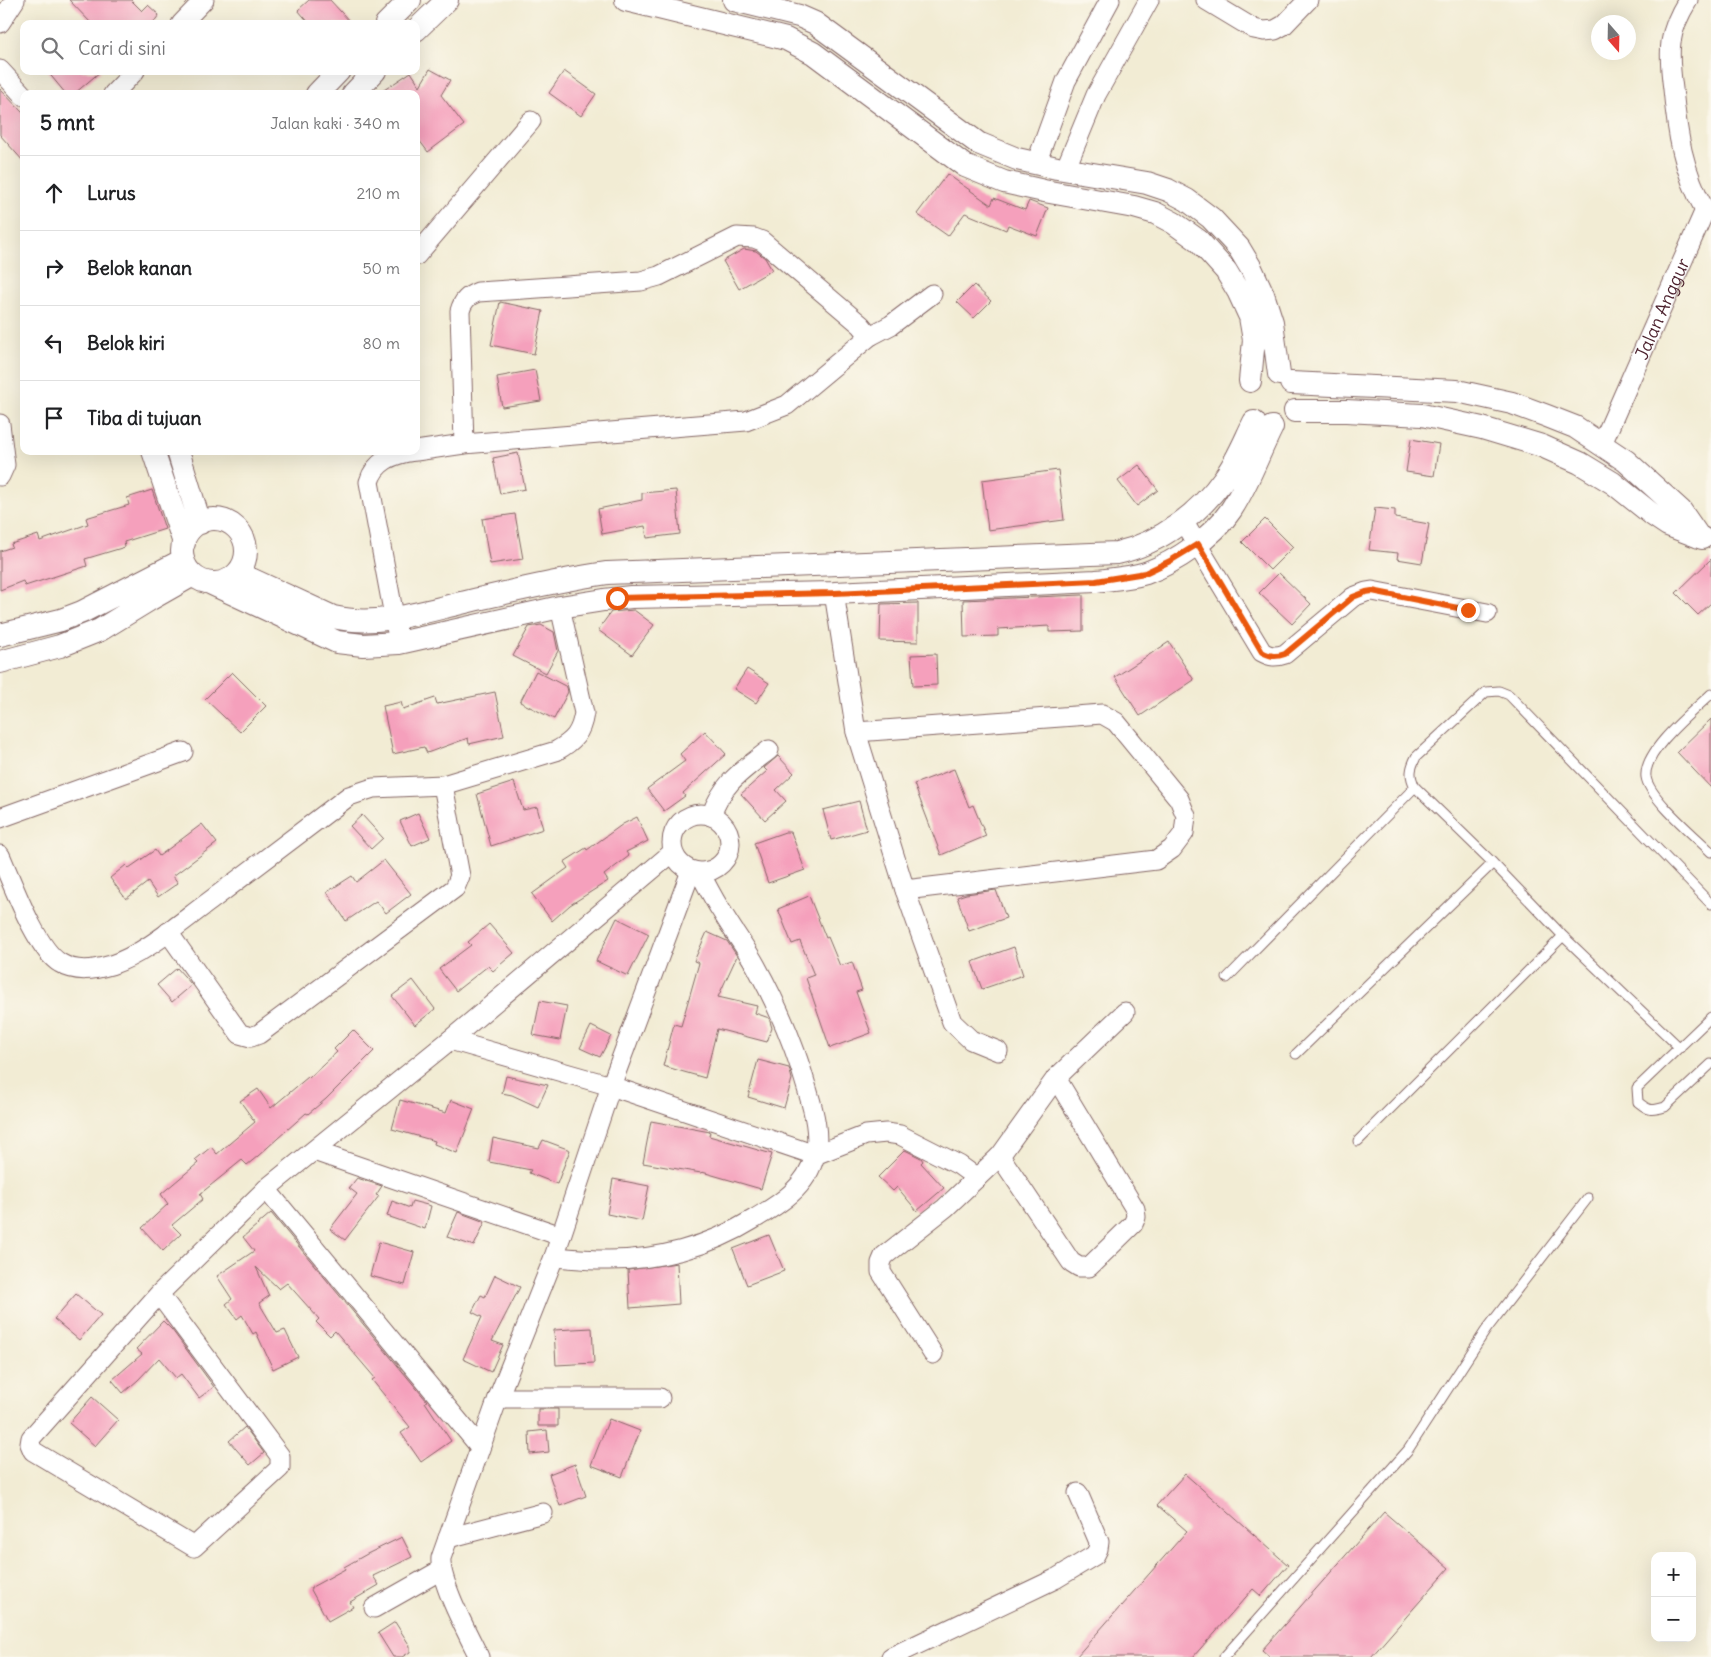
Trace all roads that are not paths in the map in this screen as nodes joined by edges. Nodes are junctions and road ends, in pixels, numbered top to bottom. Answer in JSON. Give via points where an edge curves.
{"nodes":[{"id":1,"x":15,"y":0,"type":"edge"},
{"id":2,"x":204,"y":0,"type":"edge"},
{"id":3,"x":410,"y":0,"type":"edge"},
{"id":4,"x":446,"y":0,"type":"edge"},
{"id":5,"x":626,"y":0,"type":"edge"},
{"id":6,"x":734,"y":0,"type":"edge"},
{"id":7,"x":1110,"y":0,"type":"edge"},
{"id":8,"x":1149,"y":0,"type":"edge"},
{"id":9,"x":1206,"y":0,"type":"edge"},
{"id":10,"x":1308,"y":0,"type":"edge"},
{"id":11,"x":1688,"y":0,"type":"edge"},
{"id":12,"x":185,"y":20,"type":"edge"},
{"id":13,"x":390,"y":20,"type":"edge"},
{"id":14,"x":0,"y":23,"type":"edge"},
{"id":15,"x":420,"y":26,"type":"edge"},
{"id":16,"x":0,"y":70,"type":"edge"},
{"id":17,"x":131,"y":75,"type":"edge"},
{"id":18,"x":335,"y":75,"type":"edge"},
{"id":19,"x":371,"y":75,"type":"edge"},
{"id":20,"x":117,"y":90,"type":"edge"},
{"id":21,"x":321,"y":90,"type":"edge"},
{"id":22,"x":357,"y":90,"type":"edge"},
{"id":23,"x":20,"y":92,"type":"edge"},
{"id":24,"x":531,"y":121,"type":"dead end"},
{"id":25,"x":1036,"y":164,"type":"junction"},
{"id":26,"x":1066,"y":170,"type":"junction"},
{"id":27,"x":1168,"y":190,"type":"junction"},
{"id":28,"x":1708,"y":210,"type":"edge"},
{"id":29,"x":1155,"y":213,"type":"junction"},
{"id":30,"x":420,"y":251,"type":"edge"},
{"id":31,"x":932,"y":294,"type":"dead end"},
{"id":32,"x":870,"y":336,"type":"junction"},
{"id":33,"x":1285,"y":379,"type":"junction"},
{"id":34,"x":1250,"y":381,"type":"junction"},
{"id":35,"x":1424,"y":390,"type":"junction"},
{"id":36,"x":1295,"y":411,"type":"junction"},
{"id":37,"x":1422,"y":416,"type":"junction"},
{"id":38,"x":0,"y":424,"type":"edge"},
{"id":39,"x":1263,"y":425,"type":"junction"},
{"id":40,"x":464,"y":444,"type":"junction"},
{"id":41,"x":1602,"y":444,"type":"junction"},
{"id":42,"x":420,"y":450,"type":"edge"},
{"id":43,"x":154,"y":455,"type":"edge"},
{"id":44,"x":179,"y":455,"type":"edge"},
{"id":45,"x":398,"y":455,"type":"edge"},
{"id":46,"x":0,"y":476,"type":"edge"},
{"id":47,"x":1668,"y":512,"type":"junction"},
{"id":48,"x":1183,"y":521,"type":"junction"},
{"id":49,"x":200,"y":523,"type":"junction"},
{"id":50,"x":1705,"y":540,"type":"edge"},
{"id":51,"x":1198,"y":544,"type":"junction"},
{"id":52,"x":955,"y":560,"type":"junction"},
{"id":53,"x":192,"y":565,"type":"junction"},
{"id":54,"x":238,"y":572,"type":"junction"},
{"id":55,"x":955,"y":588,"type":"junction"},
{"id":56,"x":834,"y":593,"type":"junction"},
{"id":57,"x":560,"y":607,"type":"junction"},
{"id":58,"x":1487,"y":613,"type":"dead end"},
{"id":59,"x":395,"y":618,"type":"junction"},
{"id":60,"x":0,"y":635,"type":"edge"},
{"id":61,"x":399,"y":643,"type":"junction"},
{"id":62,"x":0,"y":662,"type":"edge"},
{"id":63,"x":1711,"y":694,"type":"edge"},
{"id":64,"x":856,"y":732,"type":"junction"},
{"id":65,"x":769,"y":750,"type":"dead end"},
{"id":66,"x":183,"y":752,"type":"dead end"},
{"id":67,"x":444,"y":785,"type":"junction"},
{"id":68,"x":1415,"y":787,"type":"junction"},
{"id":69,"x":711,"y":816,"type":"junction"},
{"id":70,"x":0,"y":818,"type":"edge"},
{"id":71,"x":673,"y":852,"type":"junction"},
{"id":72,"x":1711,"y":852,"type":"edge"},
{"id":73,"x":0,"y":855,"type":"edge"},
{"id":74,"x":1493,"y":863,"type":"junction"},
{"id":75,"x":695,"y":872,"type":"junction"},
{"id":76,"x":905,"y":890,"type":"junction"},
{"id":77,"x":1711,"y":904,"type":"edge"},
{"id":78,"x":168,"y":932,"type":"junction"},
{"id":79,"x":1563,"y":936,"type":"junction"},
{"id":80,"x":1227,"y":978,"type":"dead end"},
{"id":81,"x":1126,"y":1012,"type":"dead end"},
{"id":82,"x":1711,"y":1017,"type":"edge"},
{"id":83,"x":450,"y":1040,"type":"junction"},
{"id":84,"x":1680,"y":1048,"type":"junction"},
{"id":85,"x":998,"y":1051,"type":"dead end"},
{"id":86,"x":1296,"y":1054,"type":"dead end"},
{"id":87,"x":1711,"y":1064,"type":"edge"},
{"id":88,"x":1056,"y":1078,"type":"junction"},
{"id":89,"x":611,"y":1086,"type":"junction"},
{"id":90,"x":1358,"y":1141,"type":"dead end"},
{"id":91,"x":314,"y":1151,"type":"junction"},
{"id":92,"x":815,"y":1155,"type":"junction"},
{"id":93,"x":1000,"y":1156,"type":"junction"},
{"id":94,"x":977,"y":1178,"type":"junction"},
{"id":95,"x":266,"y":1189,"type":"junction"},
{"id":96,"x":1588,"y":1198,"type":"dead end"},
{"id":97,"x":561,"y":1236,"type":"junction"},
{"id":98,"x":554,"y":1257,"type":"junction"},
{"id":99,"x":159,"y":1294,"type":"junction"},
{"id":100,"x":933,"y":1354,"type":"dead end"},
{"id":101,"x":498,"y":1398,"type":"junction"},
{"id":102,"x":660,"y":1398,"type":"dead end"},
{"id":103,"x":480,"y":1447,"type":"junction"},
{"id":104,"x":1078,"y":1493,"type":"dead end"},
{"id":105,"x":543,"y":1513,"type":"dead end"},
{"id":106,"x":448,"y":1538,"type":"junction"},
{"id":107,"x":441,"y":1570,"type":"junction"},
{"id":108,"x":374,"y":1608,"type":"dead end"},
{"id":109,"x":478,"y":1657,"type":"edge"},
{"id":110,"x":891,"y":1657,"type":"edge"},
{"id":111,"x":1224,"y":1657,"type":"edge"}],
"edges":[{"from":1,"to":14,"type":"street"},
{"from":2,"to":12,"type":"street"},
{"from":3,"to":13,"type":"street"},
{"from":4,"to":15,"type":"street"},
{"from":5,"to":29,"type":"street","via":[[786,39],[813,53],[965,166],[1004,182]]},
{"from":6,"to":25,"type":"street","via":[[799,16],[815,24],[978,142]]},
{"from":7,"to":25,"type":"street","via":[[1066,81]]},
{"from":8,"to":26,"type":"street","via":[[1096,95]]},
{"from":9,"to":10,"type":"street","via":[[1264,32],[1284,25]]},
{"from":11,"to":28,"type":"street","name":"Jalan Anggur","via":[[1677,20],[1671,42],[1676,121],[1686,171],[1694,192]]},
{"from":16,"to":23,"type":"street"},
{"from":17,"to":20,"type":"street"},
{"from":18,"to":21,"type":"street"},
{"from":19,"to":22,"type":"street"},
{"from":24,"to":30,"type":"street"},
{"from":25,"to":26,"type":"street"},
{"from":26,"to":27,"type":"street","via":[[1147,183]]},
{"from":27,"to":29,"type":"street"},
{"from":27,"to":33,"type":"street","via":[[1211,218],[1243,254],[1263,294]]},
{"from":28,"to":41,"type":"street","name":"Jalan Anggur"},
{"from":29,"to":34,"type":"street","via":[[1199,241],[1226,271],[1238,291],[1250,317],[1254,340]]},
{"from":31,"to":32,"type":"street","via":[[891,325]]},
{"from":32,"to":40,"type":"street","via":[[787,405],[746,421]]},
{"from":32,"to":40,"type":"street","via":[[762,241],[744,236],[729,240],[659,276],[641,281],[478,292],[463,302],[460,311]]},
{"from":33,"to":34,"type":"street","via":[[1263,373]]},
{"from":33,"to":35,"type":"street"},
{"from":33,"to":36,"type":"street","via":[[1297,397]]},
{"from":34,"to":39,"type":"street","via":[[1243,395],[1244,410]]},
{"from":35,"to":37,"type":"street"},
{"from":35,"to":41,"type":"street","via":[[1457,391],[1512,403],[1575,426]]},
{"from":36,"to":37,"type":"street","via":[[1346,410]]},
{"from":36,"to":39,"type":"street","via":[[1286,422]]},
{"from":37,"to":47,"type":"street","via":[[1482,428],[1542,446],[1580,463]]},
{"from":38,"to":46,"type":"street","via":[[5,465]]},
{"from":39,"to":48,"type":"street","via":[[1208,499]]},
{"from":39,"to":51,"type":"street","via":[[1242,491],[1230,511]]},
{"from":40,"to":42,"type":"street"},
{"from":41,"to":47,"type":"street","via":[[1626,461]]},
{"from":43,"to":53,"type":"street"},
{"from":44,"to":49,"type":"street"},
{"from":45,"to":59,"type":"street","via":[[376,466],[368,482]]},
{"from":47,"to":50,"type":"street","via":[[1681,511]]},
{"from":48,"to":51,"type":"street"},
{"from":48,"to":52,"type":"street","via":[[1144,545],[1117,553]]},
{"from":49,"to":53,"type":"street","via":[[187,535]]},
{"from":49,"to":54,"type":"street","via":[[217,520],[240,532],[246,548],[243,565]]},
{"from":51,"to":55,"type":"street","via":[[1145,573],[1123,578]]},
{"from":51,"to":58,"type":"street","via":[[1262,652],[1269,656],[1285,654],[1348,601],[1366,592]]},
{"from":52,"to":55,"type":"street"},
{"from":52,"to":59,"type":"street","via":[[607,573]]},
{"from":53,"to":54,"type":"street","via":[[220,583]]},
{"from":53,"to":60,"type":"street","via":[[61,620]]},
{"from":53,"to":61,"type":"street","via":[[337,642],[363,645]]},
{"from":53,"to":62,"type":"street","via":[[149,600],[100,630],[60,646]]},
{"from":54,"to":59,"type":"street","via":[[333,617],[348,621]]},
{"from":55,"to":56,"type":"street"},
{"from":56,"to":57,"type":"street","via":[[631,597]]},
{"from":56,"to":64,"type":"street"},
{"from":57,"to":61,"type":"street"},
{"from":57,"to":67,"type":"street","via":[[584,712],[579,733],[556,751]]},
{"from":59,"to":61,"type":"street"},
{"from":63,"to":72,"type":"lane","via":[[1657,748],[1647,765],[1646,777],[1659,801]]},
{"from":64,"to":76,"type":"street"},
{"from":64,"to":76,"type":"street","via":[[1102,714],[1116,722],[1179,799],[1186,816],[1184,833],[1172,849],[1156,860]]},
{"from":65,"to":69,"type":"street","via":[[722,790]]},
{"from":66,"to":70,"type":"street"},
{"from":67,"to":78,"type":"street","via":[[373,788],[349,796]]},
{"from":67,"to":78,"type":"street","via":[[460,876],[455,888],[258,1034],[250,1037],[240,1034]]},
{"from":68,"to":74,"type":"lane"},
{"from":68,"to":77,"type":"lane","via":[[1410,769],[1416,757],[1486,692],[1499,691],[1509,695]]},
{"from":68,"to":80,"type":"lane"},
{"from":69,"to":71,"type":"street","via":[[693,816],[678,826],[672,842]]},
{"from":69,"to":75,"type":"street","via":[[719,820],[730,835],[729,853],[718,868]]},
{"from":71,"to":75,"type":"street","via":[[683,866]]},
{"from":71,"to":83,"type":"street"},
{"from":73,"to":78,"type":"street","via":[[35,933],[58,962],[72,969],[112,965],[136,954]]},
{"from":74,"to":79,"type":"lane"},
{"from":74,"to":86,"type":"lane"},
{"from":75,"to":89,"type":"street"},
{"from":75,"to":92,"type":"street","via":[[756,966],[790,1040],[814,1115]]},
{"from":76,"to":85,"type":"street","via":[[952,1022],[971,1040]]},
{"from":79,"to":84,"type":"lane"},
{"from":79,"to":90,"type":"lane"},
{"from":81,"to":88,"type":"street"},
{"from":82,"to":84,"type":"lane"},
{"from":83,"to":89,"type":"street"},
{"from":83,"to":91,"type":"street"},
{"from":84,"to":87,"type":"lane","via":[[1637,1088],[1638,1102],[1648,1110],[1665,1108]]},
{"from":88,"to":93,"type":"street"},
{"from":88,"to":93,"type":"street","via":[[1135,1209],[1133,1224],[1089,1266],[1079,1267],[1071,1262]]},
{"from":89,"to":92,"type":"street"},
{"from":89,"to":97,"type":"street"},
{"from":91,"to":95,"type":"street"},
{"from":91,"to":97,"type":"street"},
{"from":92,"to":94,"type":"street","via":[[866,1135],[886,1133],[900,1135],[959,1165]]},
{"from":92,"to":98,"type":"street","via":[[798,1188],[777,1206],[713,1240],[683,1250],[637,1258]]},
{"from":93,"to":94,"type":"street"},
{"from":94,"to":100,"type":"street","via":[[884,1256],[881,1263],[881,1272]]},
{"from":95,"to":99,"type":"street"},
{"from":95,"to":103,"type":"street"},
{"from":96,"to":111,"type":"lane","via":[[1486,1330],[1408,1450]]},
{"from":97,"to":98,"type":"street"},
{"from":98,"to":101,"type":"street"},
{"from":99,"to":99,"type":"street","via":[[282,1461],[280,1468],[194,1547],[34,1451],[30,1444]]},
{"from":101,"to":102,"type":"street"},
{"from":101,"to":103,"type":"street"},
{"from":103,"to":106,"type":"street"},
{"from":104,"to":110,"type":"street","via":[[1098,1542],[1096,1555],[1055,1579]]},
{"from":105,"to":106,"type":"street"},
{"from":106,"to":107,"type":"street","via":[[441,1558]]},
{"from":107,"to":108,"type":"street"},
{"from":107,"to":109,"type":"street"}]}
